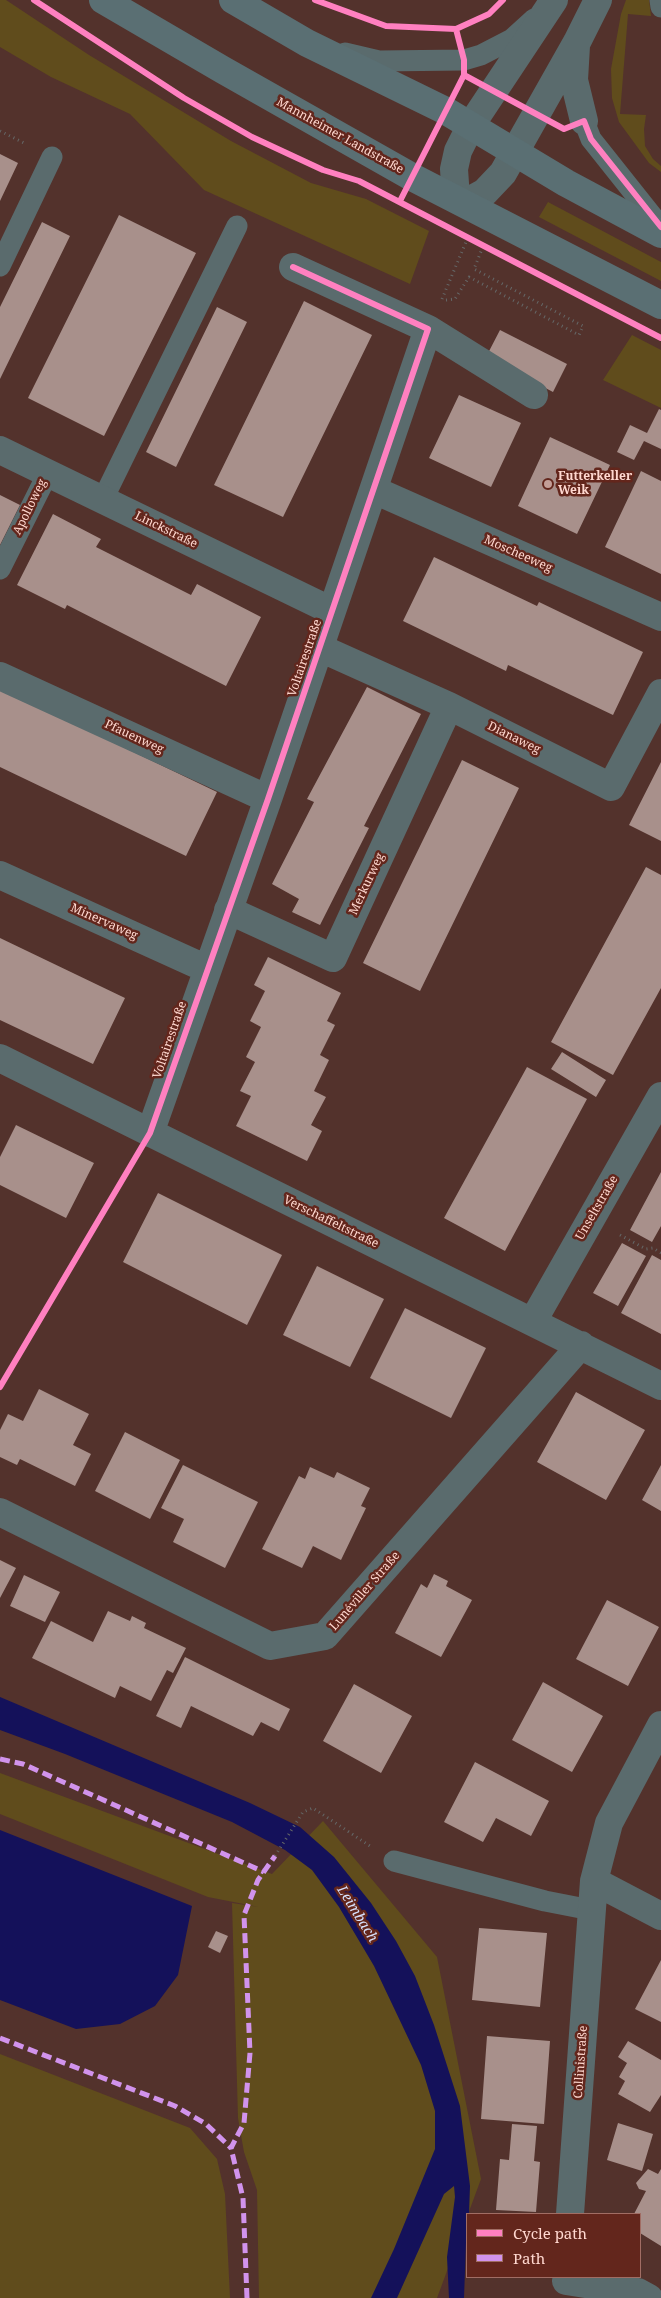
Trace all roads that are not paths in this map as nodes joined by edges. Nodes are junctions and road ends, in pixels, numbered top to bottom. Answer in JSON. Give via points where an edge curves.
{"nodes":[{"id":1,"x":103,"y":0,"type":"edge"},
{"id":2,"x":233,"y":0,"type":"edge"},
{"id":3,"x":598,"y":0,"type":"edge"},
{"id":4,"x":660,"y":0,"type":"edge"},
{"id":5,"x":551,"y":4,"type":"edge"},
{"id":6,"x":661,"y":7,"type":"edge"},
{"id":7,"x":577,"y":42,"type":"junction"},
{"id":8,"x":307,"y":43,"type":"junction"},
{"id":9,"x":584,"y":121,"type":"joint"},
{"id":10,"x":471,"y":125,"type":"junction"},
{"id":11,"x":514,"y":152,"type":"junction"},
{"id":12,"x":52,"y":157,"type":"dead end"},
{"id":13,"x":461,"y":200,"type":"junction"},
{"id":14,"x":237,"y":226,"type":"dead end"},
{"id":15,"x":661,"y":227,"type":"edge"},
{"id":16,"x":661,"y":234,"type":"edge"},
{"id":17,"x":0,"y":266,"type":"edge"},
{"id":18,"x":294,"y":267,"type":"dead end"},
{"id":19,"x":661,"y":305,"type":"edge"},
{"id":20,"x":428,"y":329,"type":"junction"},
{"id":21,"x":534,"y":395,"type":"dead end"},
{"id":22,"x":0,"y":450,"type":"edge"},
{"id":23,"x":48,"y":473,"type":"junction"},
{"id":24,"x":374,"y":490,"type":"junction"},
{"id":25,"x":103,"y":499,"type":"junction"},
{"id":26,"x":0,"y":569,"type":"edge"},
{"id":27,"x":332,"y":611,"type":"junction"},
{"id":28,"x":661,"y":617,"type":"edge"},
{"id":29,"x":320,"y":648,"type":"junction"},
{"id":30,"x":0,"y":676,"type":"edge"},
{"id":31,"x":661,"y":693,"type":"edge"},
{"id":32,"x":449,"y":706,"type":"junction"},
{"id":33,"x":268,"y":799,"type":"junction"},
{"id":34,"x":0,"y":875,"type":"edge"},
{"id":35,"x":228,"y":910,"type":"junction"},
{"id":36,"x":207,"y":969,"type":"junction"},
{"id":37,"x":0,"y":1058,"type":"edge"},
{"id":38,"x":661,"y":1096,"type":"edge"},
{"id":39,"x":150,"y":1133,"type":"junction"},
{"id":40,"x":533,"y":1321,"type":"junction"},
{"id":41,"x":581,"y":1345,"type":"junction"},
{"id":42,"x":661,"y":1386,"type":"edge"},
{"id":43,"x":0,"y":1512,"type":"edge"},
{"id":44,"x":661,"y":1725,"type":"edge"},
{"id":45,"x":394,"y":1861,"type":"road end"},
{"id":46,"x":594,"y":1881,"type":"junction"},
{"id":47,"x":591,"y":1910,"type":"junction"},
{"id":48,"x":661,"y":1916,"type":"edge"},
{"id":49,"x":570,"y":2213,"type":"edge"},
{"id":50,"x":566,"y":2285,"type":"edge"},
{"id":51,"x":649,"y":2298,"type":"edge"}],
"edges":[{"from":1,"to":13,"type":"main road","name":"Mannheimer Landstraße","via":[[412,176]]},
{"from":2,"to":8,"type":"main road"},
{"from":3,"to":7,"type":"street"},
{"from":4,"to":6,"type":"lane"},
{"from":5,"to":8,"type":"lane","via":[[512,38],[481,55],[464,60],[379,61]]},
{"from":5,"to":10,"type":"street"},
{"from":7,"to":9,"type":"street","via":[[574,80]]},
{"from":7,"to":11,"type":"street"},
{"from":8,"to":10,"type":"main road"},
{"from":9,"to":15,"type":"lane","via":[[591,139]]},
{"from":10,"to":11,"type":"main road"},
{"from":10,"to":13,"type":"street","via":[[458,151],[454,169]]},
{"from":11,"to":13,"type":"street","via":[[503,173],[485,192]]},
{"from":11,"to":16,"type":"main road"},
{"from":12,"to":17,"type":"lane"},
{"from":13,"to":19,"type":"main road","name":"Mannheimer Landstraße"},
{"from":14,"to":25,"type":"lane"},
{"from":18,"to":20,"type":"street"},
{"from":20,"to":21,"type":"street"},
{"from":20,"to":24,"type":"street","name":"Voltairestraße"},
{"from":22,"to":23,"type":"street","name":"Linckstraße"},
{"from":23,"to":25,"type":"street","name":"Linckstraße"},
{"from":23,"to":26,"type":"lane","name":"Apolloweg"},
{"from":24,"to":27,"type":"street","name":"Voltairestraße"},
{"from":24,"to":28,"type":"street","name":"Moscheeweg"},
{"from":25,"to":27,"type":"street","name":"Linckstraße"},
{"from":27,"to":29,"type":"street","name":"Voltairestraße"},
{"from":29,"to":32,"type":"street","name":"Dianaweg"},
{"from":29,"to":33,"type":"street","name":"Voltairestraße"},
{"from":30,"to":33,"type":"street","name":"Pfauenweg"},
{"from":31,"to":32,"type":"street","name":"Dianaweg","via":[[611,787]]},
{"from":32,"to":35,"type":"street","name":"Merkurweg","via":[[333,958]]},
{"from":33,"to":35,"type":"street","name":"Voltairestraße"},
{"from":34,"to":36,"type":"street","name":"Minervaweg"},
{"from":35,"to":36,"type":"street","name":"Voltairestraße"},
{"from":36,"to":39,"type":"street","name":"Voltairestraße"},
{"from":37,"to":39,"type":"street","name":"Verschaffeltstraße"},
{"from":38,"to":40,"type":"street","name":"Unseltstraße"},
{"from":39,"to":40,"type":"street","name":"Verschaffeltstraße"},
{"from":40,"to":41,"type":"street","name":"Verschaffeltstraße"},
{"from":41,"to":42,"type":"street","name":"Verschaffeltstraße"},
{"from":41,"to":43,"type":"street","name":"Lunéviller Straße","via":[[325,1636],[270,1646]]},
{"from":44,"to":46,"type":"street","name":"Collinistraße","via":[[609,1823]]},
{"from":45,"to":47,"type":"lane"},
{"from":46,"to":47,"type":"street","name":"Collinistraße"},
{"from":46,"to":48,"type":"street"},
{"from":47,"to":49,"type":"street","name":"Collinistraße"},
{"from":50,"to":51,"type":"street","via":[[638,2292]]}]}
